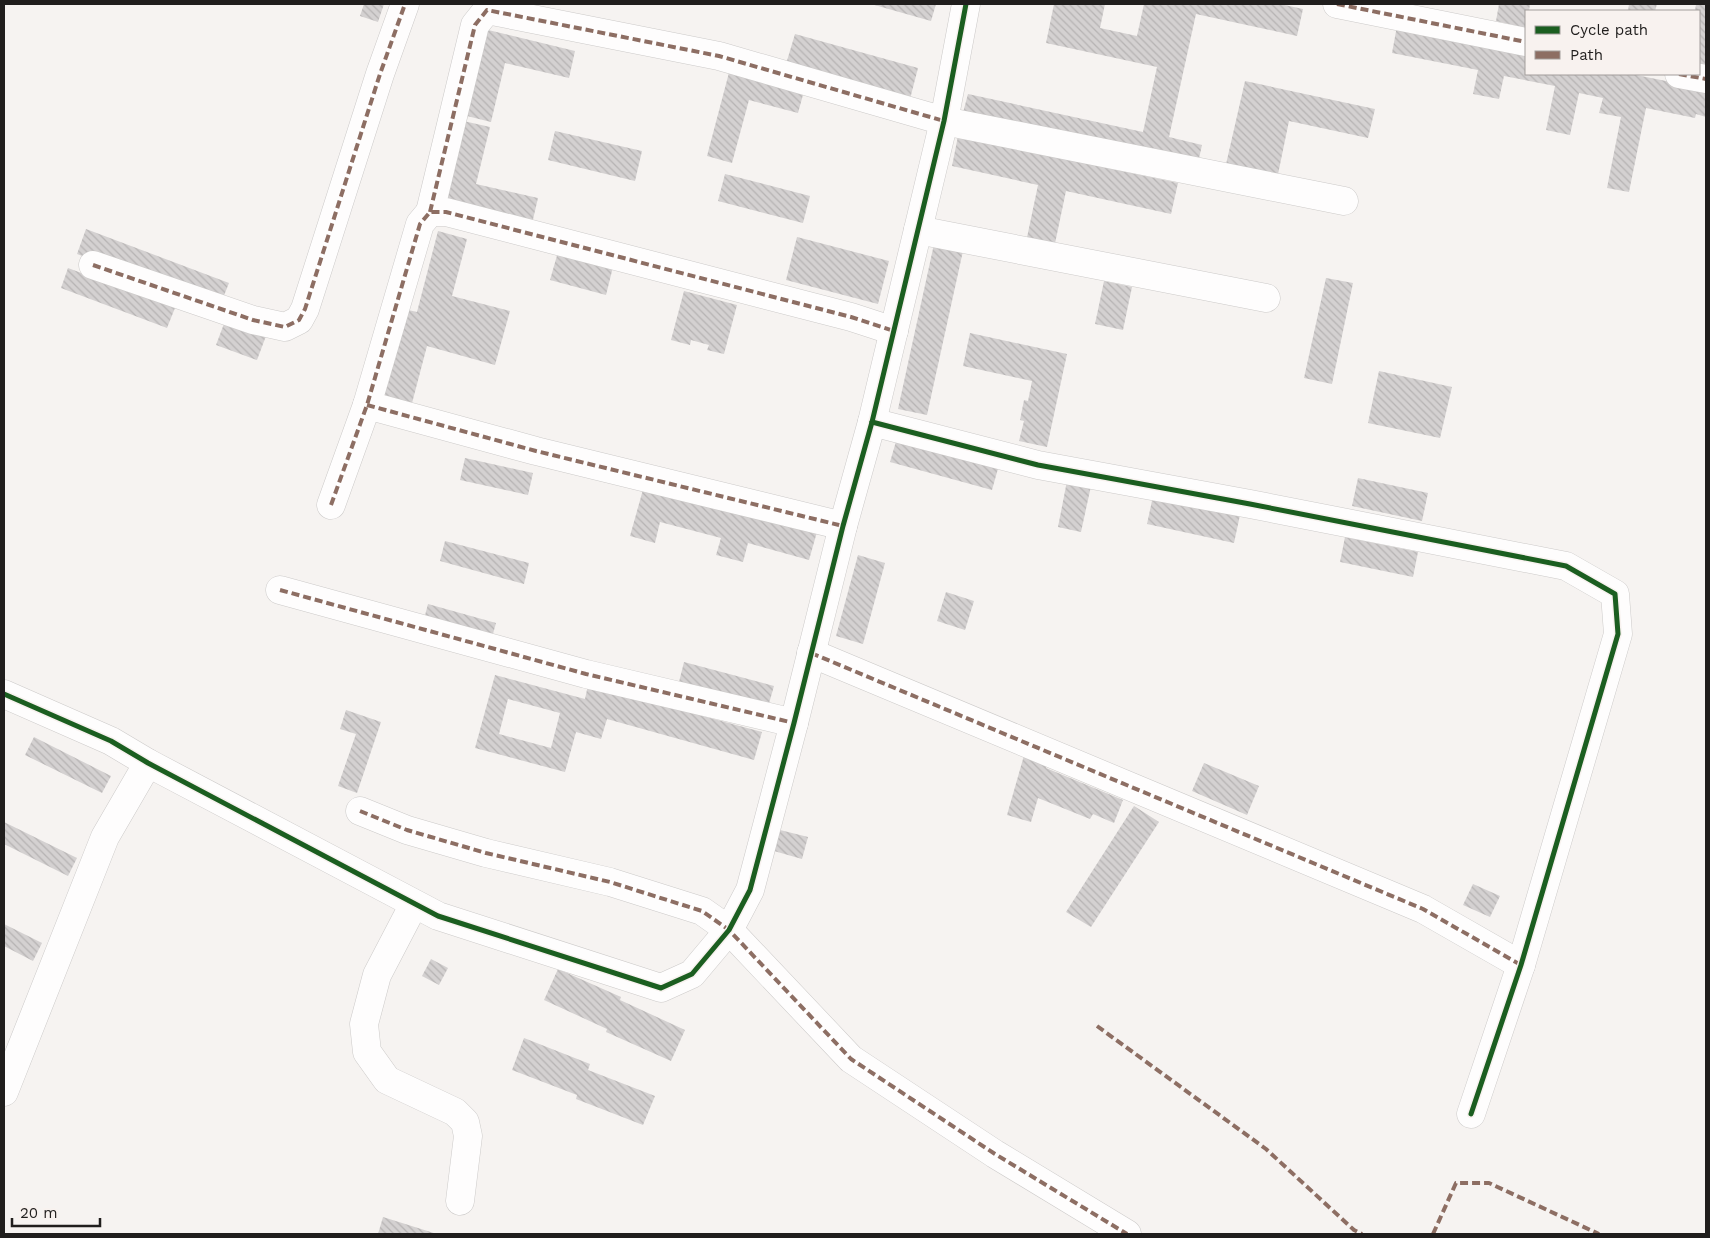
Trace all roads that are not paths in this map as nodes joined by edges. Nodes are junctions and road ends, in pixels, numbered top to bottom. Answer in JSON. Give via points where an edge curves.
{"nodes":[{"id":1,"x":405,"y":4,"type":"edge"},
{"id":2,"x":966,"y":4,"type":"edge"},
{"id":3,"x":1337,"y":4,"type":"edge"},
{"id":4,"x":1525,"y":42,"type":"edge"},
{"id":5,"x":1684,"y":75,"type":"edge"},
{"id":6,"x":1706,"y":79,"type":"edge"},
{"id":7,"x":944,"y":121,"type":"junction"},
{"id":8,"x":1344,"y":201,"type":"dead end"},
{"id":9,"x":430,"y":212,"type":"junction"},
{"id":10,"x":918,"y":230,"type":"junction"},
{"id":11,"x":93,"y":265,"type":"dead end"},
{"id":12,"x":1266,"y":298,"type":"dead end"},
{"id":13,"x":894,"y":331,"type":"junction"},
{"id":14,"x":367,"y":404,"type":"junction"},
{"id":15,"x":872,"y":422,"type":"junction"},
{"id":16,"x":331,"y":505,"type":"dead end"},
{"id":17,"x":843,"y":526,"type":"junction"},
{"id":18,"x":280,"y":590,"type":"dead end"},
{"id":19,"x":811,"y":653,"type":"junction"},
{"id":20,"x":4,"y":694,"type":"edge"},
{"id":21,"x":794,"y":723,"type":"junction"},
{"id":22,"x":148,"y":763,"type":"junction"},
{"id":23,"x":360,"y":811,"type":"dead end"},
{"id":24,"x":414,"y":904,"type":"junction"},
{"id":25,"x":729,"y":930,"type":"junction"},
{"id":26,"x":1521,"y":965,"type":"junction"},
{"id":27,"x":4,"y":1092,"type":"edge"},
{"id":28,"x":1471,"y":1114,"type":"dead end"},
{"id":29,"x":460,"y":1201,"type":"dead end"},
{"id":30,"x":1128,"y":1234,"type":"edge"}],
"edges":[{"from":1,"to":11,"type":"street","via":[[299,320],[284,326],[253,320]]},
{"from":2,"to":7,"type":"street"},
{"from":3,"to":4,"type":"street"},
{"from":5,"to":6,"type":"street"},
{"from":7,"to":8,"type":"street"},
{"from":7,"to":9,"type":"street","via":[[719,56],[487,10],[476,25]]},
{"from":7,"to":10,"type":"street"},
{"from":9,"to":13,"type":"street","via":[[446,212],[546,237]]},
{"from":9,"to":14,"type":"street","via":[[420,224]]},
{"from":10,"to":12,"type":"street"},
{"from":10,"to":13,"type":"street"},
{"from":13,"to":15,"type":"street"},
{"from":14,"to":16,"type":"street"},
{"from":14,"to":17,"type":"street","via":[[536,451]]},
{"from":15,"to":17,"type":"street"},
{"from":15,"to":26,"type":"street","via":[[1038,465],[1566,566],[1615,594],[1618,634]]},
{"from":17,"to":19,"type":"street"},
{"from":18,"to":21,"type":"street","via":[[586,674]]},
{"from":19,"to":21,"type":"street"},
{"from":19,"to":26,"type":"street","via":[[1423,909]]},
{"from":20,"to":22,"type":"street","via":[[111,741]]},
{"from":21,"to":25,"type":"street","via":[[750,890]]},
{"from":22,"to":24,"type":"street"},
{"from":22,"to":27,"type":"street","via":[[105,837]]},
{"from":23,"to":25,"type":"street","via":[[407,830],[486,853],[610,882],[702,911]]},
{"from":24,"to":25,"type":"street","via":[[438,916],[661,988],[692,974]]},
{"from":24,"to":29,"type":"street","via":[[377,975],[364,1024],[367,1052],[387,1080],[455,1112],[465,1122],[468,1136]]},
{"from":25,"to":30,"type":"street","via":[[851,1059],[995,1154]]},
{"from":26,"to":28,"type":"street"}]}
